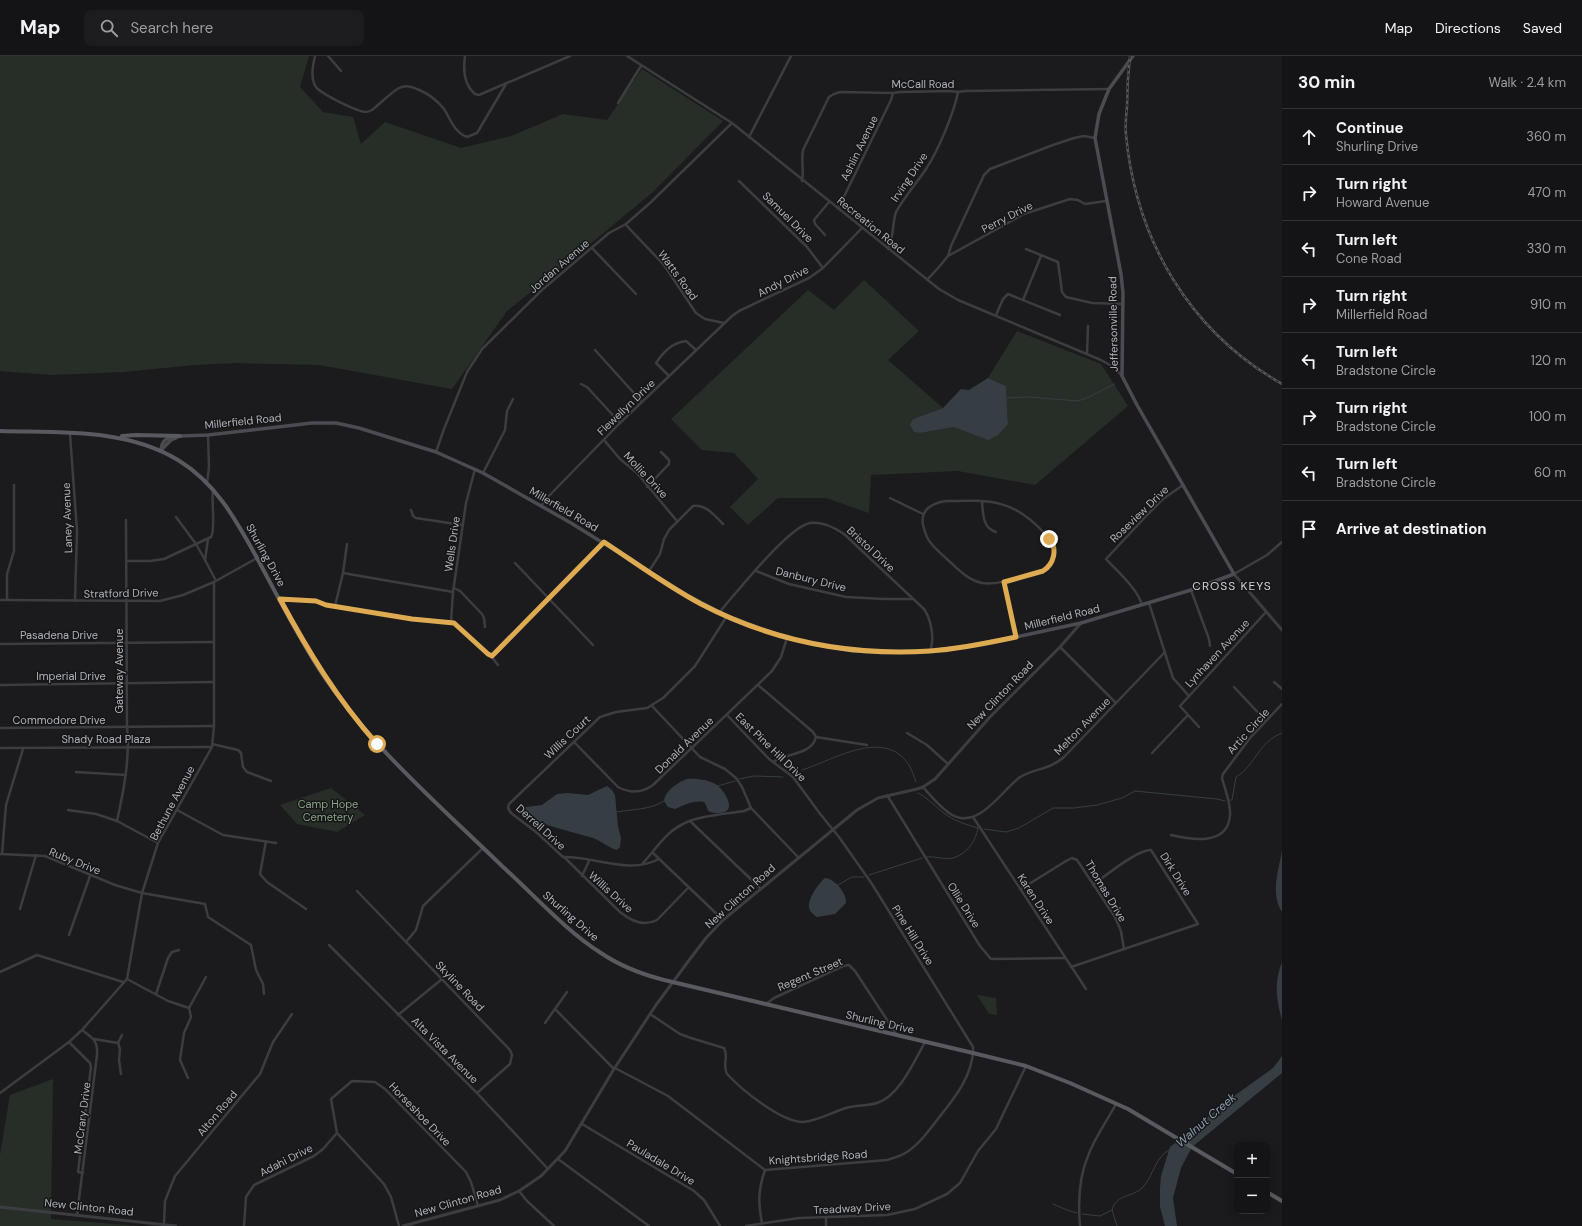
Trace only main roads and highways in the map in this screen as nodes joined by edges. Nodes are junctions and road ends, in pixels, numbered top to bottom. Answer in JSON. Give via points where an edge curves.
{"nodes":[{"id":1,"x":1133,"y":56,"type":"edge"},
{"id":2,"x":0,"y":432,"type":"edge"},
{"id":3,"x":180,"y":436,"type":"junction"},
{"id":4,"x":118,"y":437,"type":"junction"},
{"id":5,"x":160,"y":451,"type":"junction"},
{"id":6,"x":1234,"y":574,"type":"joint"},
{"id":7,"x":1234,"y":1172,"type":"edge"},
{"id":8,"x":1270,"y":1194,"type":"edge"},
{"id":9,"x":1282,"y":1201,"type":"edge"}],
"edges":[{"from":1,"to":6,"type":"main road","name":"Jeffersonville Road","via":[[1109,89],[1099,114],[1096,138],[1106,201],[1119,258],[1123,293],[1122,376]]},
{"from":2,"to":4,"type":"main road"},
{"from":3,"to":4,"type":"main road","via":[[136,434]]},
{"from":3,"to":5,"type":"main road","name":"Millerfield Road"},
{"from":3,"to":6,"type":"main road","name":"Millerfield Road","via":[[330,423],[359,428],[436,452],[483,473],[542,505],[685,594],[726,616],[787,638],[853,651],[930,651],[1016,637],[1081,623],[1191,590]]},
{"from":4,"to":5,"type":"main road"},
{"from":5,"to":7,"type":"main road","name":"Shurling Drive","via":[[186,465],[208,483],[232,513],[320,669],[377,744],[483,847],[601,954],[628,968],[674,982],[1026,1066],[1116,1103]]},
{"from":8,"to":9,"type":"main road"}]}
